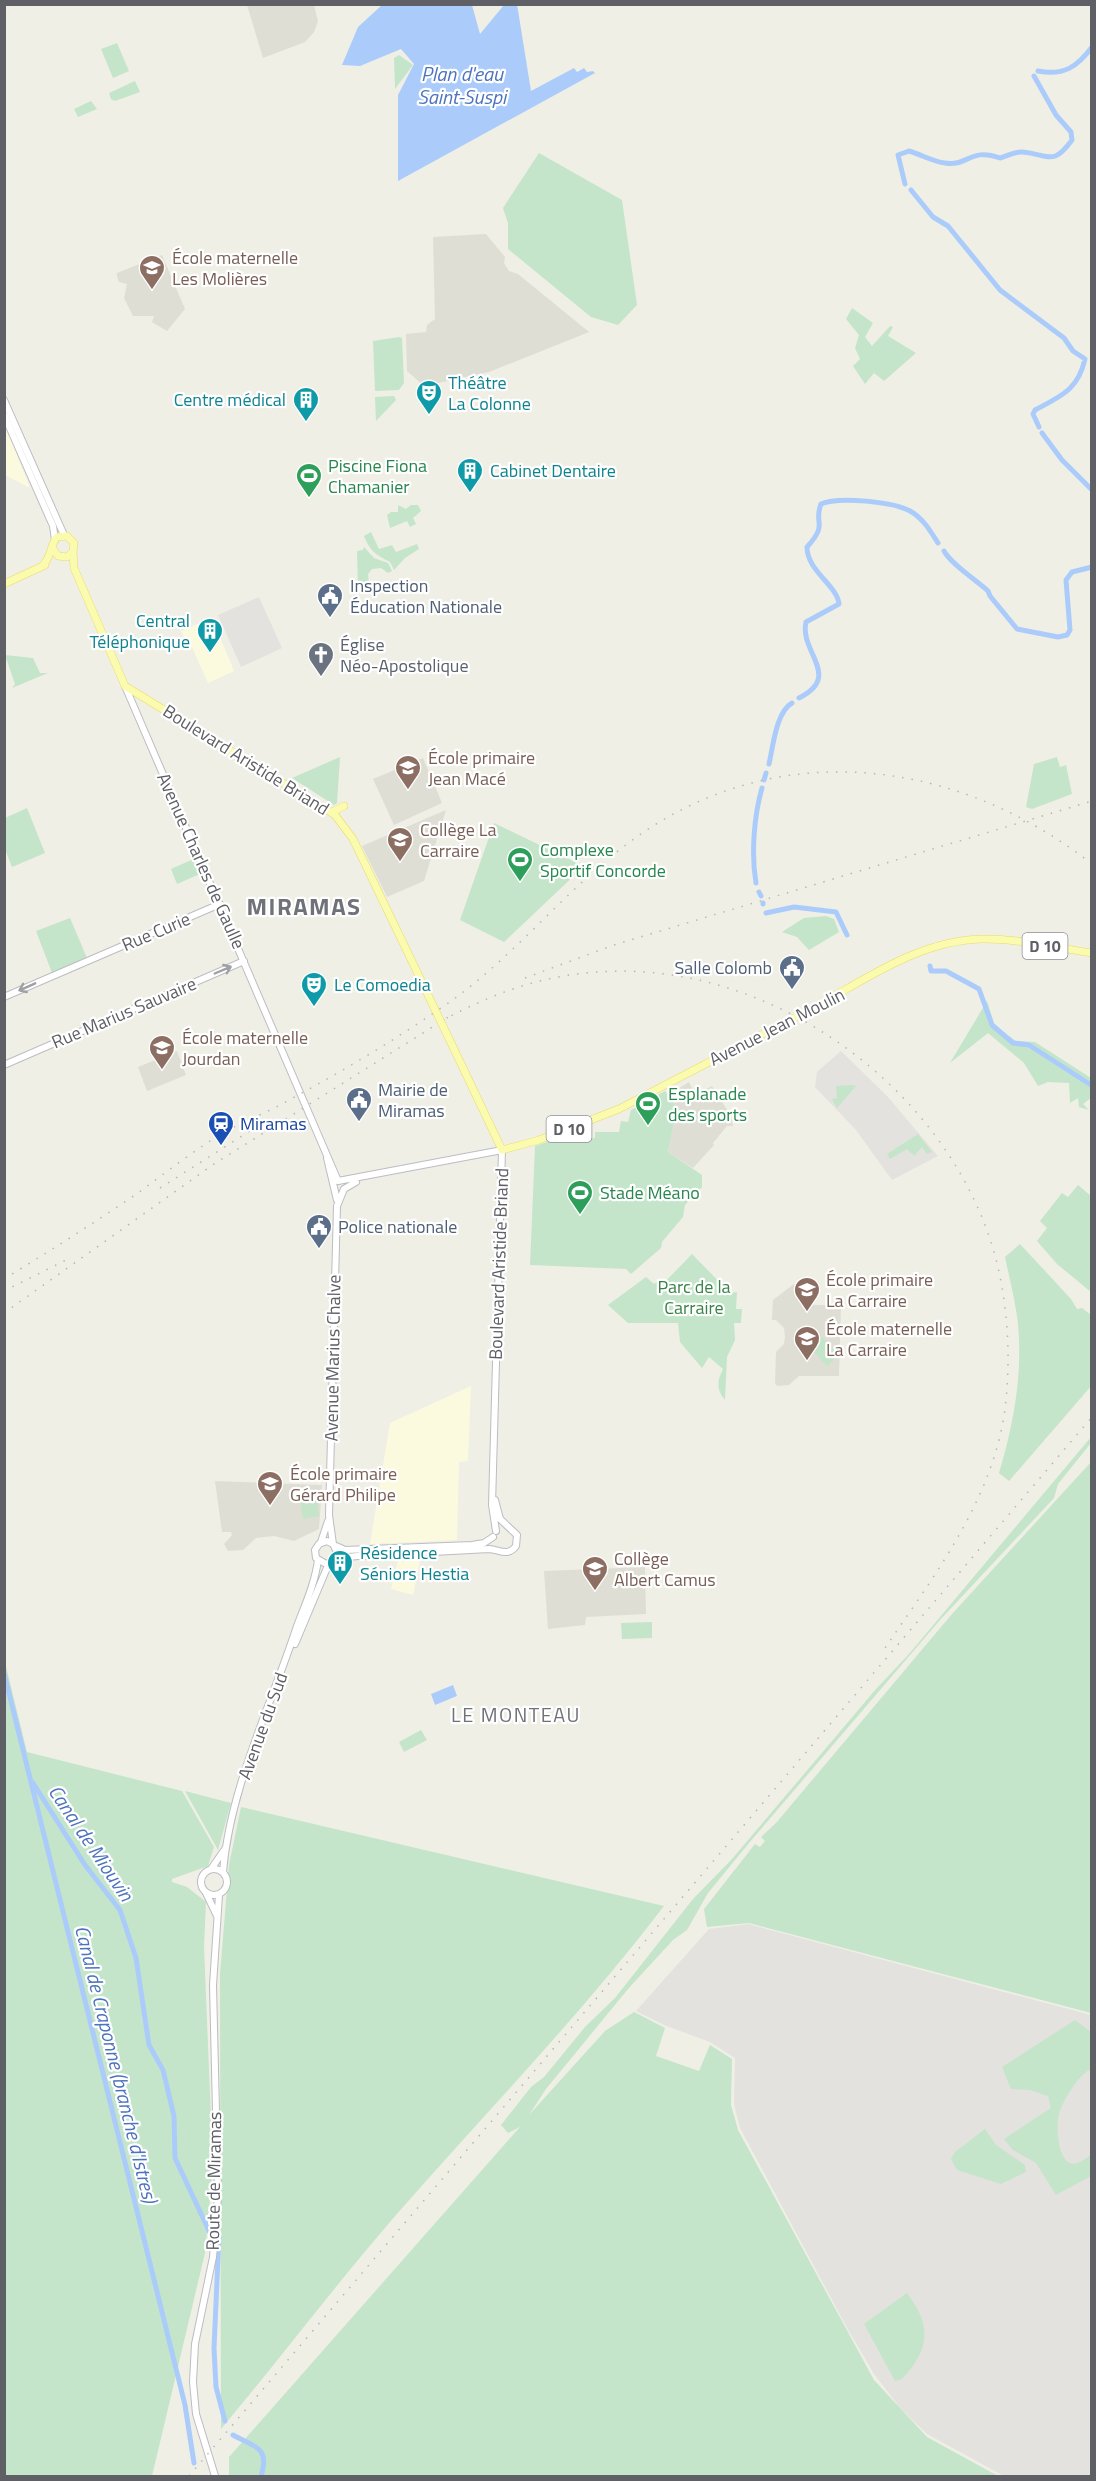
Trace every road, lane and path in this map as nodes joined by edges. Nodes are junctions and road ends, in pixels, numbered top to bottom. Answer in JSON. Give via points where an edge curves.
{"nodes":[{"id":1,"x":4,"y":400,"type":"edge"},
{"id":2,"x":4,"y":416,"type":"edge"},
{"id":3,"x":64,"y":536,"type":"junction"},
{"id":4,"x":55,"y":540,"type":"junction"},
{"id":5,"x":53,"y":549,"type":"junction"},
{"id":6,"x":73,"y":552,"type":"junction"},
{"id":7,"x":62,"y":557,"type":"junction"},
{"id":8,"x":44,"y":566,"type":"junction"},
{"id":9,"x":74,"y":568,"type":"junction"},
{"id":10,"x":4,"y":585,"type":"edge"},
{"id":11,"x":125,"y":686,"type":"junction"},
{"id":12,"x":344,"y":806,"type":"dead end"},
{"id":13,"x":332,"y":812,"type":"junction"},
{"id":14,"x":220,"y":904,"type":"junction"},
{"id":15,"x":1092,"y":952,"type":"edge"},
{"id":16,"x":244,"y":961,"type":"junction"},
{"id":17,"x":4,"y":997,"type":"edge"},
{"id":18,"x":4,"y":1065,"type":"edge"},
{"id":19,"x":502,"y":1150,"type":"junction"},
{"id":20,"x":339,"y":1187,"type":"junction"},
{"id":21,"x":494,"y":1497,"type":"junction"},
{"id":22,"x":329,"y":1515,"type":"junction"},
{"id":23,"x":509,"y":1528,"type":"junction"},
{"id":24,"x":495,"y":1534,"type":"junction"},
{"id":25,"x":321,"y":1542,"type":"junction"},
{"id":26,"x":334,"y":1545,"type":"junction"},
{"id":27,"x":498,"y":1551,"type":"junction"},
{"id":28,"x":318,"y":1560,"type":"junction"},
{"id":29,"x":332,"y":1562,"type":"junction"},
{"id":30,"x":291,"y":1652,"type":"junction"},
{"id":31,"x":225,"y":1848,"type":"junction"},
{"id":32,"x":211,"y":1869,"type":"junction"},
{"id":33,"x":223,"y":1872,"type":"junction"},
{"id":34,"x":206,"y":1893,"type":"junction"},
{"id":35,"x":219,"y":1894,"type":"junction"},
{"id":36,"x":217,"y":1917,"type":"junction"},
{"id":37,"x":215,"y":2476,"type":"edge"}],
"edges":[{"from":1,"to":3,"type":"main road"},
{"from":2,"to":4,"type":"main road","via":[[53,526]]},
{"from":3,"to":4,"type":"main road"},
{"from":3,"to":6,"type":"main road","via":[[73,540]]},
{"from":4,"to":5,"type":"main road"},
{"from":5,"to":7,"type":"main road"},
{"from":5,"to":8,"type":"main road"},
{"from":6,"to":7,"type":"main road"},
{"from":6,"to":9,"type":"main road","name":"Avenue Charles de Gaulle"},
{"from":7,"to":8,"type":"main road"},
{"from":7,"to":9,"type":"main road","name":"Avenue Charles de Gaulle"},
{"from":8,"to":10,"type":"main road"},
{"from":9,"to":11,"type":"main road","name":"Avenue Charles de Gaulle"},
{"from":11,"to":13,"type":"main road","name":"Boulevard Aristide Briand"},
{"from":11,"to":14,"type":"main road","name":"Avenue Charles de Gaulle"},
{"from":12,"to":13,"type":"main road"},
{"from":13,"to":19,"type":"main road","name":"Boulevard Aristide Briand","bridge":true,"via":[[353,839]]},
{"from":14,"to":16,"type":"main road","name":"Avenue Charles de Gaulle"},
{"from":14,"to":17,"type":"main road","name":"Rue Curie","one_way":true},
{"from":15,"to":19,"type":"main road","name":"Avenue Jean Moulin","number":"D 10","bridge":true,"via":[[991,939],[942,945],[909,956],[619,1109]]},
{"from":18,"to":16,"type":"main road","name":"Rue Marius Sauvaire","one_way":true},
{"from":16,"to":20,"type":"main road","name":"Avenue Charles de Gaulle"},
{"from":19,"to":20,"type":"main road","name":"Avenue Jean Moulin"},
{"from":19,"to":21,"type":"main road","name":"Boulevard Aristide Briand"},
{"from":20,"to":22,"type":"main road","name":"Avenue Marius Chalve"},
{"from":21,"to":23,"type":"main road","name":"Boulevard Aristide Briand","via":[[500,1518]]},
{"from":21,"to":24,"type":"main road","name":"Boulevard Aristide Briand"},
{"from":22,"to":25,"type":"main road","name":"Avenue Marius Chalve"},
{"from":22,"to":26,"type":"main road","name":"Avenue Marius Chalve"},
{"from":23,"to":24,"type":"main road"},
{"from":23,"to":27,"type":"main road","via":[[517,1535],[516,1546],[508,1553]]},
{"from":24,"to":26,"type":"main road","via":[[484,1543],[472,1545],[345,1550]]},
{"from":24,"to":27,"type":"main road","via":[[493,1543]]},
{"from":25,"to":26,"type":"main road"},
{"from":25,"to":28,"type":"main road","via":[[315,1550]]},
{"from":26,"to":29,"type":"main road","via":[[337,1555]]},
{"from":27,"to":29,"type":"main road","via":[[358,1556]]},
{"from":28,"to":29,"type":"main road"},
{"from":28,"to":30,"type":"main road","name":"Avenue du Sud"},
{"from":29,"to":30,"type":"main road","name":"Avenue du Sud"},
{"from":30,"to":31,"type":"main road","name":"Avenue du Sud","via":[[236,1801]]},
{"from":31,"to":32,"type":"main road"},
{"from":31,"to":33,"type":"main road"},
{"from":32,"to":33,"type":"main road"},
{"from":32,"to":34,"type":"main road","via":[[201,1878]]},
{"from":33,"to":35,"type":"main road","via":[[227,1884]]},
{"from":34,"to":35,"type":"main road"},
{"from":34,"to":36,"type":"main road","name":"Route de Miramas"},
{"from":35,"to":36,"type":"main road","name":"Route de Miramas"},
{"from":36,"to":37,"type":"main road","name":"Route de Miramas","via":[[213,1985],[218,2197],[213,2258],[195,2344],[193,2382],[196,2414]]}]}
